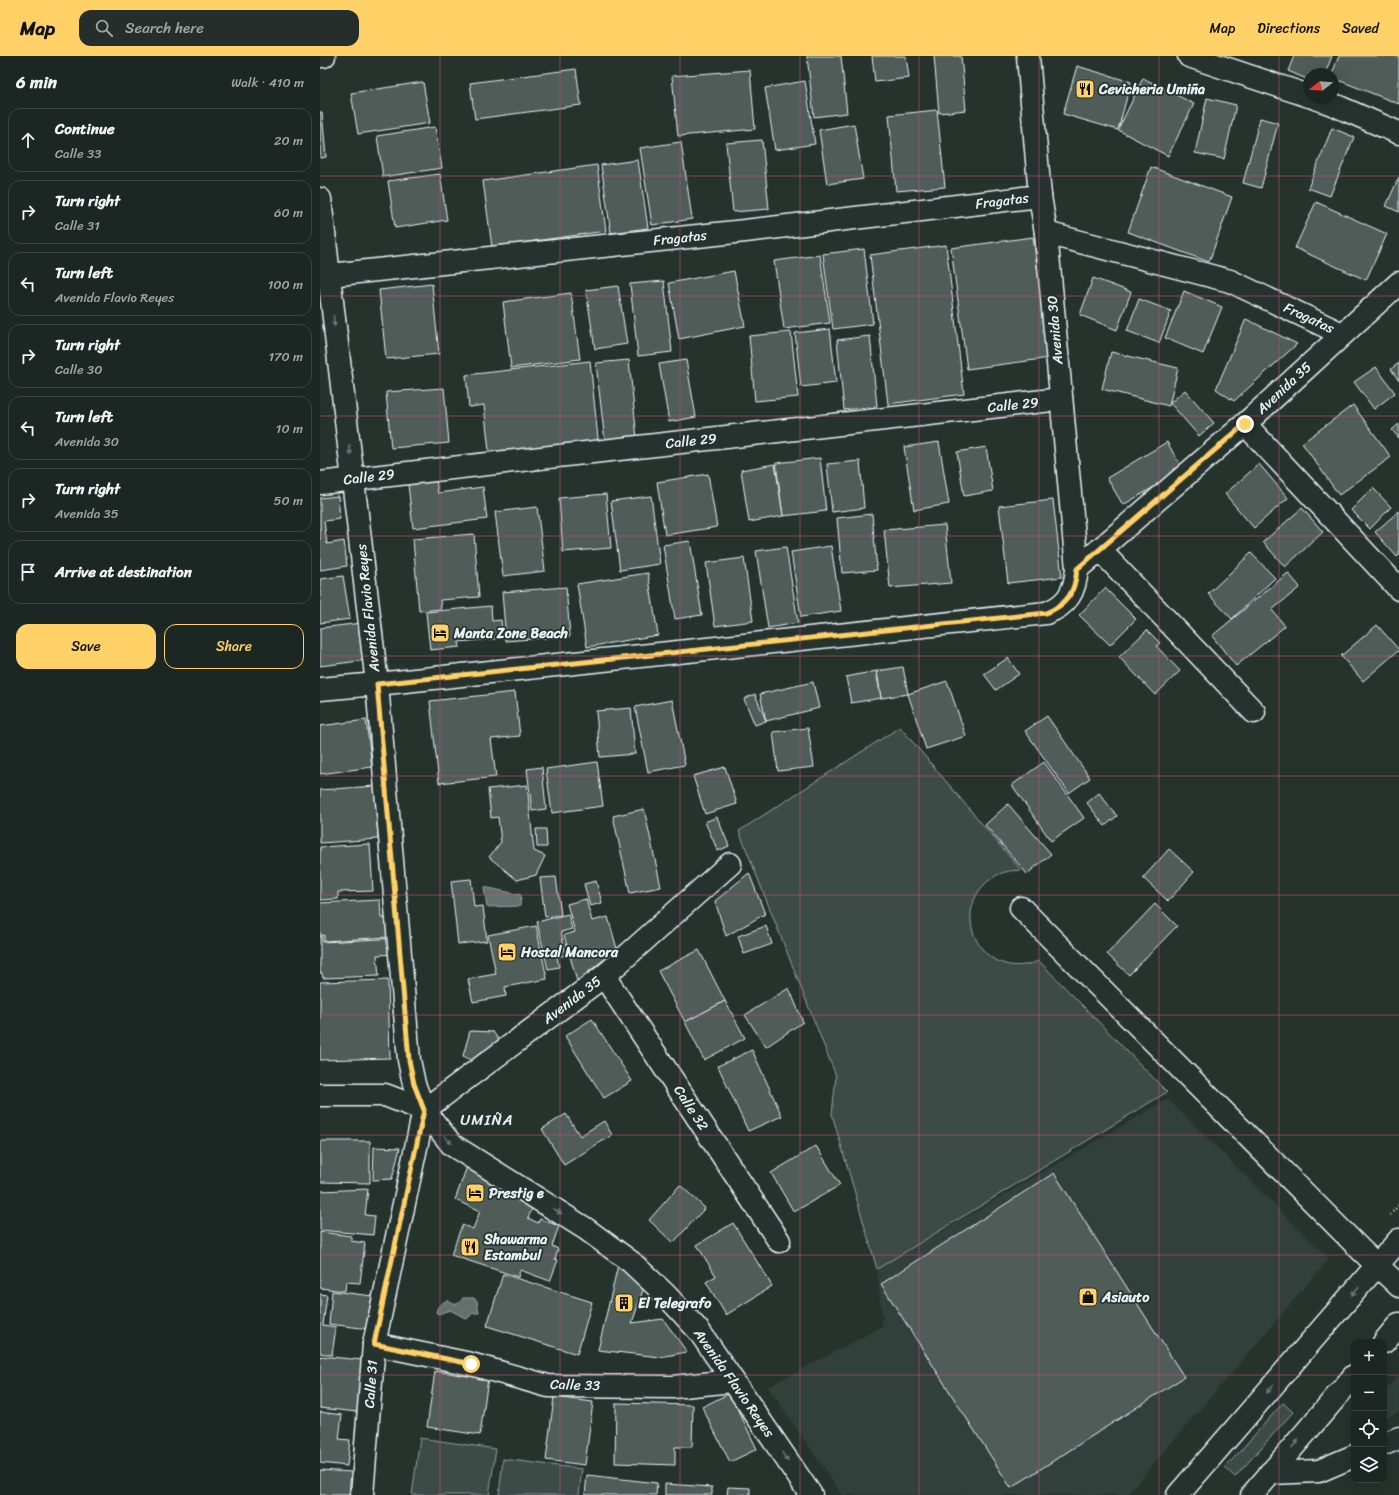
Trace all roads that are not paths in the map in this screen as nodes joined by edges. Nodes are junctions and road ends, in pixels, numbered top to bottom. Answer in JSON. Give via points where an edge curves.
{"nodes":[{"id":1,"x":320,"y":56,"type":"edge"},
{"id":2,"x":324,"y":56,"type":"edge"},
{"id":3,"x":1028,"y":56,"type":"edge"},
{"id":4,"x":1189,"y":56,"type":"edge"},
{"id":5,"x":1303,"y":94,"type":"edge"},
{"id":6,"x":1332,"y":104,"type":"edge"},
{"id":7,"x":1399,"y":134,"type":"edge"},
{"id":8,"x":1040,"y":196,"type":"junction"},
{"id":9,"x":320,"y":199,"type":"edge"},
{"id":10,"x":1046,"y":233,"type":"junction"},
{"id":11,"x":324,"y":276,"type":"edge"},
{"id":12,"x":1399,"y":282,"type":"edge"},
{"id":13,"x":1342,"y":334,"type":"junction"},
{"id":14,"x":1061,"y":399,"type":"junction"},
{"id":15,"x":1245,"y":424,"type":"junction"},
{"id":16,"x":354,"y":479,"type":"junction"},
{"id":17,"x":320,"y":483,"type":"edge"},
{"id":18,"x":1100,"y":550,"type":"junction"},
{"id":19,"x":1077,"y":569,"type":"junction"},
{"id":20,"x":1399,"y":589,"type":"edge"},
{"id":21,"x":377,"y":684,"type":"junction"},
{"id":22,"x":320,"y":689,"type":"edge"},
{"id":23,"x":1254,"y":712,"type":"dead end"},
{"id":24,"x":730,"y":864,"type":"dead end"},
{"id":25,"x":1021,"y":908,"type":"dead end"},
{"id":26,"x":604,"y":976,"type":"junction"},
{"id":27,"x":320,"y":1096,"type":"edge"},
{"id":28,"x":424,"y":1110,"type":"junction"},
{"id":29,"x":1399,"y":1240,"type":"edge"},
{"id":30,"x":779,"y":1241,"type":"dead end"},
{"id":31,"x":1377,"y":1265,"type":"junction"},
{"id":32,"x":1399,"y":1286,"type":"edge"},
{"id":33,"x":1399,"y":1324,"type":"edge"},
{"id":34,"x":1386,"y":1339,"type":"edge"},
{"id":35,"x":374,"y":1344,"type":"junction"},
{"id":36,"x":1351,"y":1379,"type":"edge"},
{"id":37,"x":733,"y":1381,"type":"junction"},
{"id":38,"x":1399,"y":1438,"type":"edge"},
{"id":39,"x":1387,"y":1443,"type":"edge"},
{"id":40,"x":1351,"y":1457,"type":"edge"},
{"id":41,"x":1270,"y":1473,"type":"junction"},
{"id":42,"x":362,"y":1495,"type":"edge"},
{"id":43,"x":811,"y":1495,"type":"edge"},
{"id":44,"x":1178,"y":1495,"type":"edge"},
{"id":45,"x":1252,"y":1495,"type":"edge"}],
"edges":[{"from":1,"to":2,"type":"street"},
{"from":3,"to":8,"type":"street","name":"Avenida 30"},
{"from":4,"to":5,"type":"street"},
{"from":6,"to":7,"type":"street"},
{"from":8,"to":10,"type":"street","name":"Avenida 30"},
{"from":8,"to":11,"type":"street","name":"Fragatas","via":[[745,231]]},
{"from":9,"to":11,"type":"street","name":"Avenida Flavio Reyes"},
{"from":10,"to":13,"type":"street","name":"Fragatas","via":[[1230,281]]},
{"from":10,"to":14,"type":"street","name":"Avenida 30"},
{"from":11,"to":16,"type":"street","name":"Avenida Flavio Reyes","one_way":true},
{"from":12,"to":13,"type":"street","name":"Avenida 35"},
{"from":13,"to":15,"type":"street","name":"Avenida 35"},
{"from":14,"to":16,"type":"street","name":"Calle 29"},
{"from":14,"to":19,"type":"street","name":"Avenida 30"},
{"from":15,"to":18,"type":"street","name":"Avenida 35"},
{"from":15,"to":20,"type":"street"},
{"from":16,"to":17,"type":"street","name":"Calle 29"},
{"from":16,"to":21,"type":"street","name":"Avenida Flavio Reyes"},
{"from":18,"to":19,"type":"street","name":"Avenida 35"},
{"from":18,"to":23,"type":"street"},
{"from":19,"to":21,"type":"street","name":"Avenida 30","via":[[1073,590],[1060,606],[1046,613]]},
{"from":21,"to":22,"type":"street"},
{"from":21,"to":28,"type":"street","name":"Avenida Flavio Reyes","via":[[409,1060],[414,1084]]},
{"from":24,"to":26,"type":"street","name":"Avenida 35"},
{"from":25,"to":31,"type":"street"},
{"from":26,"to":28,"type":"street","name":"Avenida 35"},
{"from":26,"to":30,"type":"street","name":"Calle 32"},
{"from":27,"to":28,"type":"street","via":[[385,1095]]},
{"from":28,"to":35,"type":"street","name":"Calle 31"},
{"from":28,"to":37,"type":"street","name":"Avenida Flavio Reyes","one_way":true,"via":[[452,1145],[586,1229],[631,1262],[699,1331]]},
{"from":29,"to":31,"type":"street"},
{"from":31,"to":32,"type":"street"},
{"from":31,"to":44,"type":"street","one_way":true},
{"from":33,"to":34,"type":"street"},
{"from":35,"to":37,"type":"street","name":"Calle 33","via":[[471,1364],[548,1386],[673,1387]]},
{"from":35,"to":42,"type":"street","name":"Calle 31"},
{"from":41,"to":36,"type":"street","one_way":true},
{"from":37,"to":43,"type":"street","name":"Avenida Flavio Reyes","one_way":true},
{"from":38,"to":39,"type":"street"},
{"from":40,"to":41,"type":"street","via":[[1319,1471]]},
{"from":41,"to":45,"type":"street"}]}
